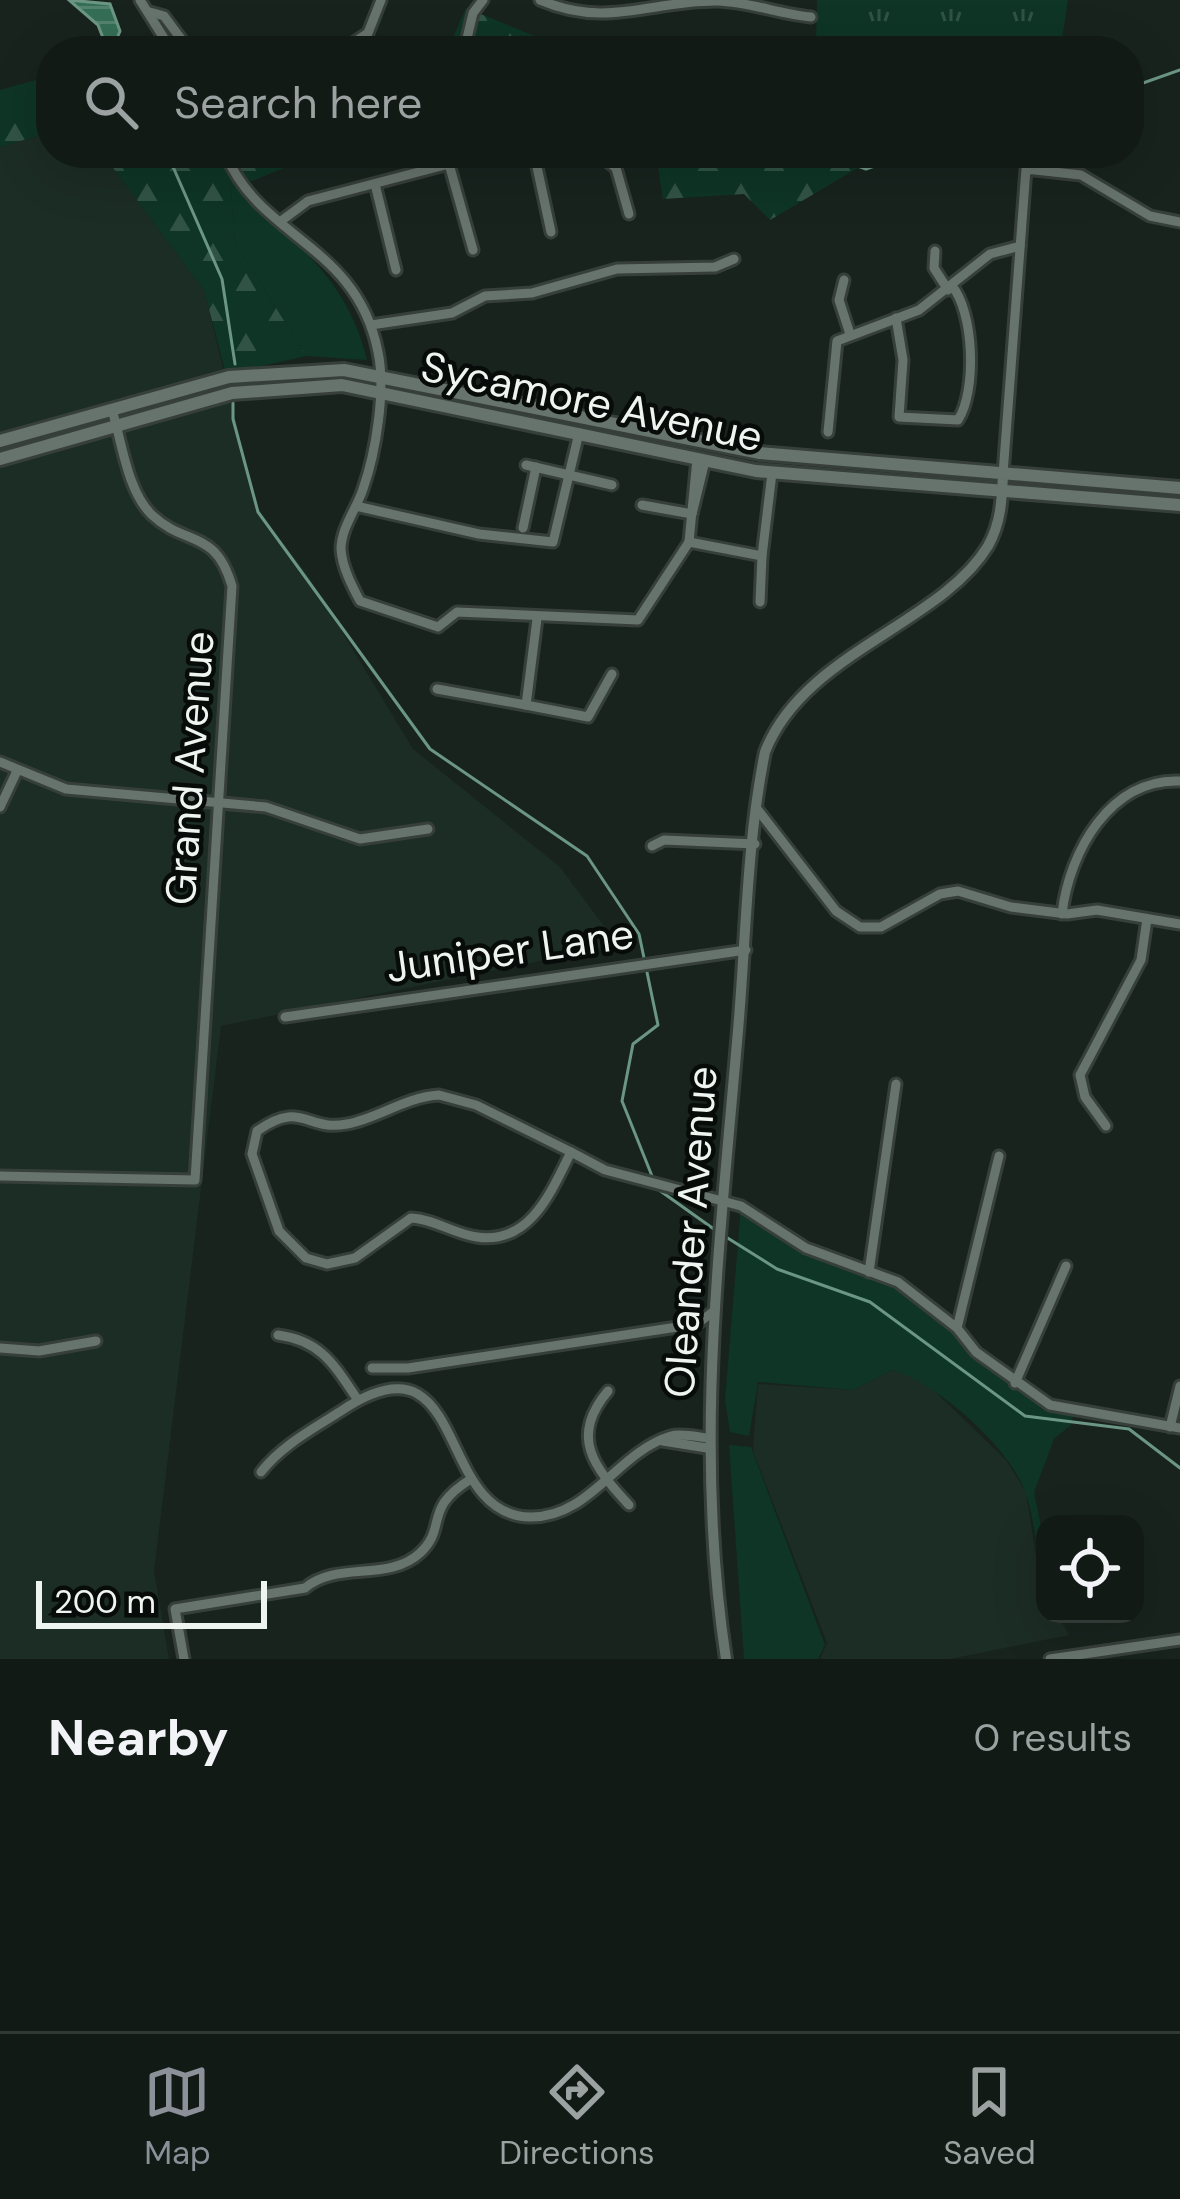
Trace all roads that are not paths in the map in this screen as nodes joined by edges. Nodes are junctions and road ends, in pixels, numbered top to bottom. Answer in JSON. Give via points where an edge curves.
{"nodes":[{"id":1,"x":140,"y":0,"type":"edge"},
{"id":2,"x":381,"y":0,"type":"edge"},
{"id":3,"x":540,"y":0,"type":"edge"},
{"id":4,"x":476,"y":2,"type":"edge"},
{"id":5,"x":745,"y":2,"type":"edge"},
{"id":6,"x":579,"y":6,"type":"edge"},
{"id":7,"x":150,"y":12,"type":"junction"},
{"id":8,"x":811,"y":17,"type":"dead end"},
{"id":9,"x":164,"y":36,"type":"edge"},
{"id":10,"x":179,"y":36,"type":"edge"},
{"id":11,"x":364,"y":36,"type":"edge"},
{"id":12,"x":468,"y":36,"type":"edge"},
{"id":13,"x":232,"y":168,"type":"edge"},
{"id":14,"x":434,"y":168,"type":"edge"},
{"id":15,"x":450,"y":168,"type":"edge"},
{"id":16,"x":537,"y":168,"type":"edge"},
{"id":17,"x":616,"y":168,"type":"edge"},
{"id":18,"x":375,"y":184,"type":"junction"},
{"id":19,"x":629,"y":214,"type":"dead end"},
{"id":20,"x":280,"y":220,"type":"junction"},
{"id":21,"x":1180,"y":222,"type":"edge"},
{"id":22,"x":551,"y":232,"type":"dead end"},
{"id":23,"x":1020,"y":246,"type":"junction"},
{"id":24,"x":473,"y":250,"type":"dead end"},
{"id":25,"x":935,"y":250,"type":"dead end"},
{"id":26,"x":734,"y":260,"type":"dead end"},
{"id":27,"x":395,"y":270,"type":"dead end"},
{"id":28,"x":844,"y":280,"type":"dead end"},
{"id":29,"x":950,"y":288,"type":"junction"},
{"id":30,"x":896,"y":319,"type":"junction"},
{"id":31,"x":370,"y":325,"type":"junction"},
{"id":32,"x":850,"y":334,"type":"junction"},
{"id":33,"x":380,"y":374,"type":"junction"},
{"id":34,"x":379,"y":390,"type":"junction"},
{"id":35,"x":112,"y":410,"type":"junction"},
{"id":36,"x":117,"y":425,"type":"junction"},
{"id":37,"x":828,"y":432,"type":"dead end"},
{"id":38,"x":579,"y":433,"type":"junction"},
{"id":39,"x":0,"y":441,"type":"edge"},
{"id":40,"x":0,"y":459,"type":"edge"},
{"id":41,"x":701,"y":460,"type":"junction"},
{"id":42,"x":772,"y":472,"type":"junction"},
{"id":43,"x":1004,"y":474,"type":"junction"},
{"id":44,"x":570,"y":475,"type":"junction"},
{"id":45,"x":612,"y":484,"type":"dead end"},
{"id":46,"x":1180,"y":488,"type":"edge"},
{"id":47,"x":1002,"y":490,"type":"junction"},
{"id":48,"x":642,"y":505,"type":"dead end"},
{"id":49,"x":1180,"y":505,"type":"edge"},
{"id":50,"x":356,"y":506,"type":"junction"},
{"id":51,"x":692,"y":514,"type":"junction"},
{"id":52,"x":523,"y":528,"type":"dead end"},
{"id":53,"x":689,"y":542,"type":"junction"},
{"id":54,"x":762,"y":556,"type":"junction"},
{"id":55,"x":760,"y":602,"type":"dead end"},
{"id":56,"x":537,"y":619,"type":"junction"},
{"id":57,"x":612,"y":674,"type":"dead end"},
{"id":58,"x":437,"y":688,"type":"dead end"},
{"id":59,"x":526,"y":705,"type":"junction"},
{"id":60,"x":0,"y":762,"type":"edge"},
{"id":61,"x":17,"y":771,"type":"junction"},
{"id":62,"x":1180,"y":781,"type":"edge"},
{"id":63,"x":220,"y":802,"type":"junction"},
{"id":64,"x":0,"y":806,"type":"edge"},
{"id":65,"x":758,"y":810,"type":"junction"},
{"id":66,"x":428,"y":829,"type":"dead end"},
{"id":67,"x":755,"y":844,"type":"junction"},
{"id":68,"x":652,"y":846,"type":"dead end"},
{"id":69,"x":1062,"y":914,"type":"junction"},
{"id":70,"x":1148,"y":919,"type":"junction"},
{"id":71,"x":1180,"y":924,"type":"edge"},
{"id":72,"x":746,"y":950,"type":"junction"},
{"id":73,"x":285,"y":1017,"type":"dead end"},
{"id":74,"x":896,"y":1084,"type":"dead end"},
{"id":75,"x":1106,"y":1126,"type":"dead end"},
{"id":76,"x":571,"y":1153,"type":"junction"},
{"id":77,"x":1000,"y":1156,"type":"dead end"},
{"id":78,"x":0,"y":1176,"type":"edge"},
{"id":79,"x":724,"y":1200,"type":"junction"},
{"id":80,"x":1066,"y":1266,"type":"dead end"},
{"id":81,"x":869,"y":1272,"type":"junction"},
{"id":82,"x":714,"y":1311,"type":"junction"},
{"id":83,"x":957,"y":1328,"type":"junction"},
{"id":84,"x":278,"y":1335,"type":"dead end"},
{"id":85,"x":96,"y":1340,"type":"dead end"},
{"id":86,"x":0,"y":1348,"type":"edge"},
{"id":87,"x":372,"y":1369,"type":"dead end"},
{"id":88,"x":1015,"y":1382,"type":"junction"},
{"id":89,"x":1180,"y":1386,"type":"edge"},
{"id":90,"x":608,"y":1391,"type":"dead end"},
{"id":91,"x":358,"y":1400,"type":"junction"},
{"id":92,"x":1175,"y":1428,"type":"edge"},
{"id":93,"x":708,"y":1443,"type":"junction"},
{"id":94,"x":261,"y":1472,"type":"dead end"},
{"id":95,"x":471,"y":1479,"type":"junction"},
{"id":96,"x":606,"y":1480,"type":"junction"},
{"id":97,"x":629,"y":1505,"type":"dead end"},
{"id":98,"x":1180,"y":1640,"type":"edge"},
{"id":99,"x":184,"y":1659,"type":"edge"},
{"id":100,"x":726,"y":1659,"type":"edge"},
{"id":101,"x":1050,"y":1659,"type":"edge"}],
"edges":[{"from":1,"to":7,"type":"street"},
{"from":2,"to":11,"type":"street"},
{"from":3,"to":6,"type":"street"},
{"from":4,"to":12,"type":"street"},
{"from":5,"to":6,"type":"street","via":[[683,1],[624,14]]},
{"from":5,"to":8,"type":"street"},
{"from":7,"to":9,"type":"street"},
{"from":7,"to":10,"type":"street"},
{"from":13,"to":20,"type":"street"},
{"from":14,"to":18,"type":"street"},
{"from":15,"to":24,"type":"street"},
{"from":16,"to":22,"type":"street"},
{"from":17,"to":19,"type":"street"},
{"from":18,"to":20,"type":"street","via":[[308,201]]},
{"from":18,"to":27,"type":"street"},
{"from":20,"to":31,"type":"street","via":[[338,268]]},
{"from":21,"to":23,"type":"street","via":[[1150,216],[1081,175],[1026,169]]},
{"from":23,"to":29,"type":"street","via":[[990,254]]},
{"from":23,"to":43,"type":"street"},
{"from":25,"to":29,"type":"street","via":[[934,268]]},
{"from":26,"to":31,"type":"street","via":[[617,269],[532,293],[484,296],[437,316]]},
{"from":28,"to":32,"type":"street","via":[[839,300]]},
{"from":29,"to":30,"type":"street"},
{"from":29,"to":30,"type":"street","via":[[970,323],[958,420],[899,417]]},
{"from":30,"to":32,"type":"street"},
{"from":31,"to":33,"type":"street"},
{"from":32,"to":37,"type":"street","via":[[837,341]]},
{"from":33,"to":34,"type":"street"},
{"from":33,"to":35,"type":"main road","name":"Sycamore Avenue","via":[[267,372]]},
{"from":33,"to":43,"type":"main road","name":"Sycamore Avenue","via":[[760,453]]},
{"from":34,"to":36,"type":"main road","name":"Sycamore Avenue","via":[[270,387]]},
{"from":34,"to":38,"type":"main road","name":"Sycamore Avenue"},
{"from":34,"to":50,"type":"street"},
{"from":35,"to":36,"type":"street","name":"Grand Avenue"},
{"from":35,"to":39,"type":"main road","name":"Sycamore Avenue"},
{"from":36,"to":40,"type":"main road","name":"Sycamore Avenue"},
{"from":36,"to":63,"type":"street","name":"Grand Avenue","via":[[150,513],[211,545],[232,586]]},
{"from":38,"to":41,"type":"main road","name":"Sycamore Avenue"},
{"from":38,"to":44,"type":"street"},
{"from":41,"to":42,"type":"main road","name":"Sycamore Avenue"},
{"from":41,"to":51,"type":"street"},
{"from":42,"to":47,"type":"main road","name":"Sycamore Avenue"},
{"from":42,"to":54,"type":"street"},
{"from":43,"to":46,"type":"main road","name":"Sycamore Avenue"},
{"from":43,"to":47,"type":"street","name":"Oleander Avenue"},
{"from":44,"to":45,"type":"street"},
{"from":44,"to":50,"type":"street","via":[[553,542]]},
{"from":44,"to":52,"type":"street","via":[[531,466]]},
{"from":47,"to":49,"type":"main road","name":"Sycamore Avenue"},
{"from":47,"to":65,"type":"street","name":"Oleander Avenue","via":[[998,524],[974,564],[820,679],[770,739]]},
{"from":48,"to":51,"type":"street"},
{"from":50,"to":56,"type":"street","via":[[343,538],[360,601],[438,627],[457,612]]},
{"from":51,"to":53,"type":"street"},
{"from":53,"to":54,"type":"street"},
{"from":53,"to":56,"type":"street","via":[[638,620]]},
{"from":54,"to":55,"type":"street"},
{"from":56,"to":59,"type":"street"},
{"from":57,"to":59,"type":"street","via":[[588,717]]},
{"from":58,"to":59,"type":"street"},
{"from":60,"to":61,"type":"street"},
{"from":61,"to":63,"type":"street","via":[[100,794]]},
{"from":61,"to":64,"type":"street"},
{"from":62,"to":69,"type":"street","via":[[1148,782],[1107,809],[1066,878]]},
{"from":63,"to":66,"type":"street","via":[[266,807],[360,839]]},
{"from":63,"to":78,"type":"street","name":"Grand Avenue","via":[[195,1180]]},
{"from":65,"to":67,"type":"street","name":"Oleander Avenue"},
{"from":65,"to":69,"type":"street","via":[[836,911],[860,927],[881,926],[958,891]]},
{"from":67,"to":68,"type":"street","via":[[664,839]]},
{"from":67,"to":72,"type":"street","name":"Oleander Avenue"},
{"from":69,"to":70,"type":"street","via":[[1097,910]]},
{"from":70,"to":71,"type":"street"},
{"from":70,"to":75,"type":"street","via":[[1141,960],[1080,1075],[1084,1097]]},
{"from":72,"to":73,"type":"street","name":"Juniper Lane"},
{"from":72,"to":79,"type":"street","name":"Oleander Avenue"},
{"from":74,"to":81,"type":"street"},
{"from":76,"to":76,"type":"street","via":[[439,1095],[351,1124],[285,1114],[257,1131],[251,1149],[283,1239],[327,1264],[355,1258],[411,1218],[478,1238],[504,1236],[541,1209]]},
{"from":76,"to":79,"type":"street","via":[[638,1180]]},
{"from":77,"to":83,"type":"street"},
{"from":79,"to":81,"type":"street","via":[[806,1248]]},
{"from":79,"to":82,"type":"street","name":"Oleander Avenue"},
{"from":80,"to":88,"type":"street"},
{"from":81,"to":83,"type":"street","via":[[898,1282]]},
{"from":82,"to":87,"type":"street","via":[[697,1324]]},
{"from":82,"to":93,"type":"street","name":"Oleander Avenue"},
{"from":83,"to":88,"type":"street"},
{"from":84,"to":91,"type":"street","via":[[322,1349]]},
{"from":85,"to":86,"type":"street","via":[[39,1351]]},
{"from":88,"to":92,"type":"street","via":[[1057,1408]]},
{"from":89,"to":92,"type":"street"},
{"from":90,"to":96,"type":"street","via":[[585,1436]]},
{"from":91,"to":94,"type":"street","via":[[275,1454]]},
{"from":91,"to":95,"type":"street","via":[[399,1386],[424,1397]]},
{"from":93,"to":96,"type":"street","via":[[671,1436]]},
{"from":93,"to":100,"type":"street","name":"Oleander Avenue"},
{"from":95,"to":96,"type":"street","via":[[495,1505],[526,1518],[567,1511]]},
{"from":95,"to":99,"type":"street","via":[[444,1496],[419,1554],[320,1576],[305,1588],[175,1609]]},
{"from":96,"to":97,"type":"street"},
{"from":98,"to":101,"type":"street"}]}
